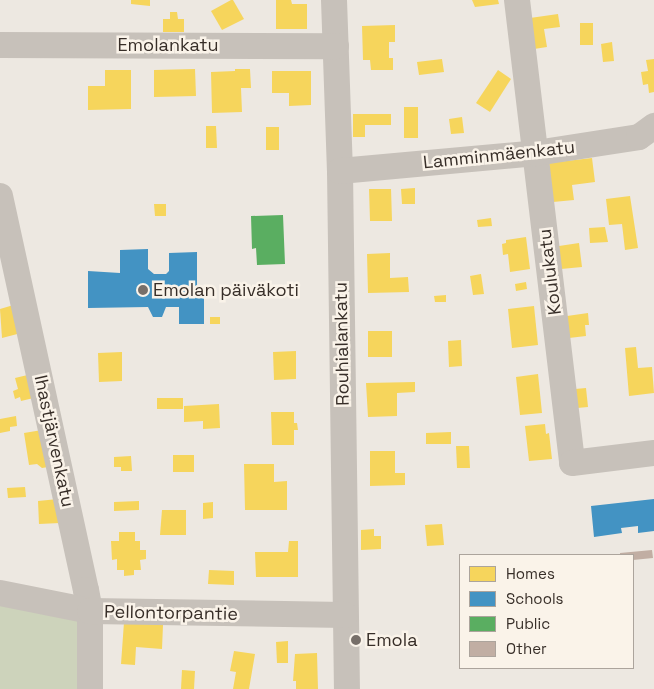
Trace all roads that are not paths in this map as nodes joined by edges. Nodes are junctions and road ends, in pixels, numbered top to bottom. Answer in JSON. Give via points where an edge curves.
{"nodes":[{"id":1,"x":334,"y":0,"type":"edge"},
{"id":2,"x":517,"y":0,"type":"edge"},
{"id":3,"x":0,"y":45,"type":"edge"},
{"id":4,"x":336,"y":46,"type":"junction"},
{"id":5,"x":654,"y":126,"type":"edge"},
{"id":6,"x":536,"y":153,"type":"junction"},
{"id":7,"x":340,"y":171,"type":"junction"},
{"id":8,"x":0,"y":196,"type":"edge"},
{"id":9,"x":654,"y":453,"type":"edge"},
{"id":10,"x":0,"y":593,"type":"edge"},
{"id":11,"x":90,"y":611,"type":"junction"},
{"id":12,"x":345,"y":615,"type":"junction"},
{"id":13,"x":90,"y":689,"type":"edge"},
{"id":14,"x":347,"y":689,"type":"edge"}],
"edges":[{"from":1,"to":4,"type":"street","name":"Rouhialankatu"},
{"from":2,"to":6,"type":"street","name":"Koulukatu"},
{"from":3,"to":4,"type":"street","name":"Emolankatu"},
{"from":4,"to":7,"type":"street","name":"Rouhialankatu"},
{"from":5,"to":6,"type":"street","name":"Lamminmäenkatu","via":[[639,137]]},
{"from":6,"to":7,"type":"street","name":"Lamminmäenkatu"},
{"from":6,"to":9,"type":"street","name":"Koulukatu","via":[[572,462]]},
{"from":7,"to":12,"type":"street","name":"Rouhialankatu"},
{"from":8,"to":11,"type":"street","name":"Ihastjärvenkatu"},
{"from":10,"to":11,"type":"street","name":"Pellontorpantie"},
{"from":11,"to":12,"type":"street","name":"Pellontorpantie"},
{"from":11,"to":13,"type":"street","name":"Ihastjärvenkatu"},
{"from":12,"to":14,"type":"street","name":"Rouhialankatu"}]}
